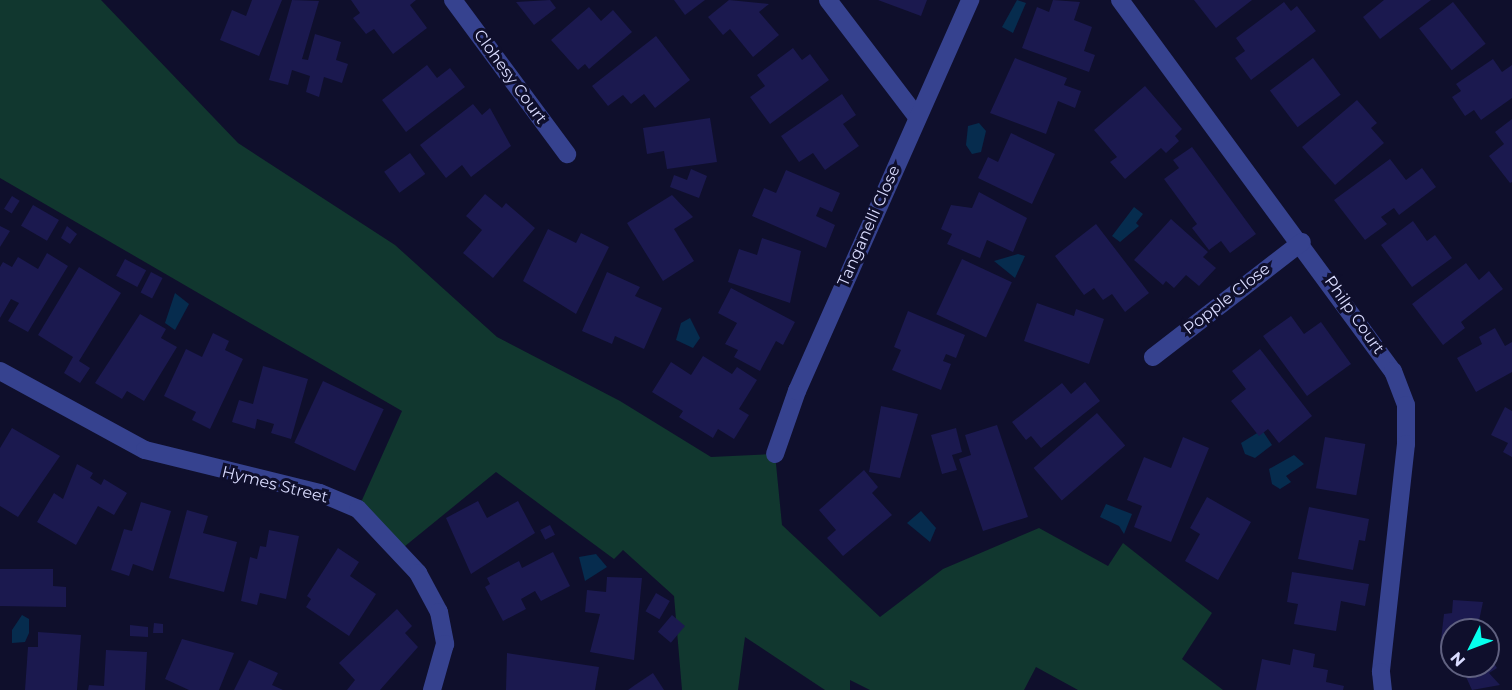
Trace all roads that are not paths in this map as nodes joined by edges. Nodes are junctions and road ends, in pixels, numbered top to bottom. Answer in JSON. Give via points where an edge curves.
{"nodes":[{"id":1,"x":453,"y":0,"type":"edge"},
{"id":2,"x":828,"y":0,"type":"edge"},
{"id":3,"x":970,"y":0,"type":"edge"},
{"id":4,"x":1120,"y":0,"type":"edge"},
{"id":5,"x":917,"y":117,"type":"junction"},
{"id":6,"x":567,"y":154,"type":"dead end"},
{"id":7,"x":1302,"y":242,"type":"junction"},
{"id":8,"x":1153,"y":357,"type":"dead end"},
{"id":9,"x":0,"y":371,"type":"edge"},
{"id":10,"x":775,"y":454,"type":"dead end"},
{"id":11,"x":432,"y":690,"type":"edge"},
{"id":12,"x":1383,"y":690,"type":"edge"}],
"edges":[{"from":1,"to":6,"type":"street","name":"Clohesy Court"},
{"from":2,"to":5,"type":"street"},
{"from":3,"to":5,"type":"street","name":"Tanganelli Close"},
{"from":4,"to":7,"type":"street","name":"Philp Court"},
{"from":5,"to":10,"type":"street","name":"Tanganelli Close","via":[[797,391]]},
{"from":7,"to":8,"type":"street","name":"Popple Close"},
{"from":7,"to":12,"type":"street","name":"Philp Court","via":[[1393,371],[1406,405],[1381,672]]},
{"from":9,"to":11,"type":"street","name":"Hymes Street","via":[[145,450],[320,493],[358,509],[418,573],[439,612],[445,644]]}]}
